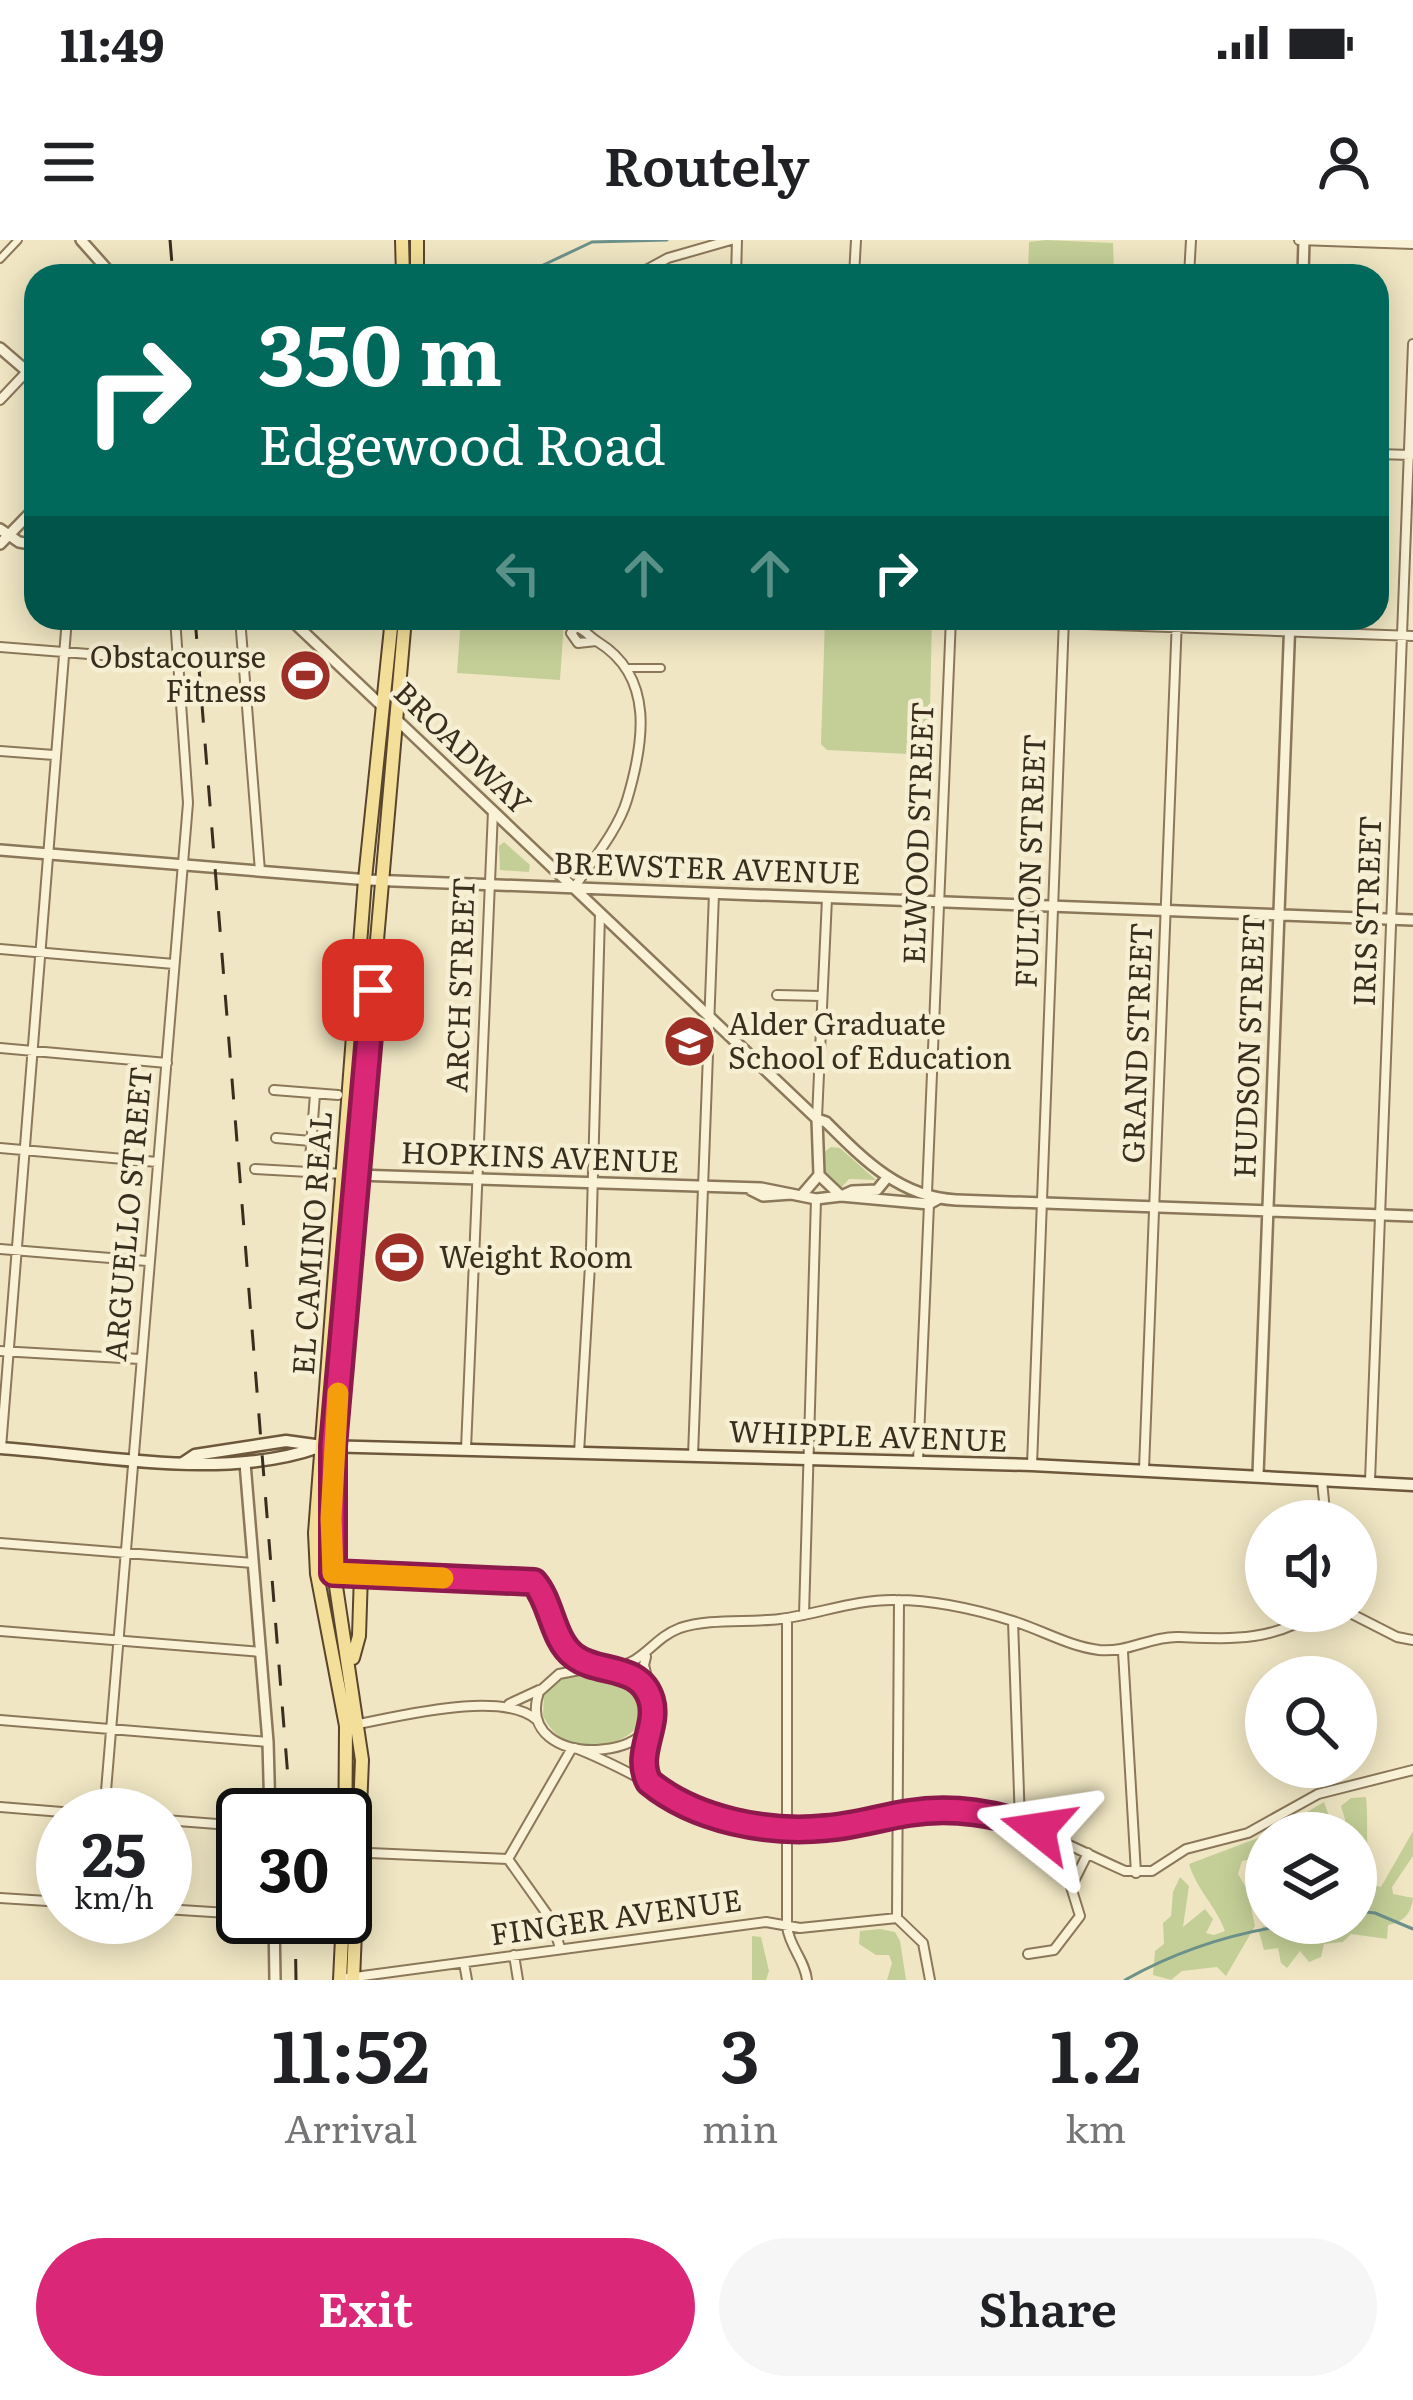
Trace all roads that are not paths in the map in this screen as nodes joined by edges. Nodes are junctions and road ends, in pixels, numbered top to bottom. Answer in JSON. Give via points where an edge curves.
{"nodes":[{"id":1,"x":18,"y":240,"type":"edge"},
{"id":2,"x":81,"y":240,"type":"edge"},
{"id":3,"x":734,"y":240,"type":"edge"},
{"id":4,"x":1302,"y":240,"type":"edge"},
{"id":5,"x":1413,"y":244,"type":"edge"},
{"id":6,"x":0,"y":259,"type":"edge"},
{"id":7,"x":102,"y":264,"type":"edge"},
{"id":8,"x":657,"y":264,"type":"edge"},
{"id":9,"x":1413,"y":344,"type":"edge"},
{"id":10,"x":0,"y":348,"type":"edge"},
{"id":11,"x":24,"y":370,"type":"edge"},
{"id":12,"x":24,"y":381,"type":"edge"},
{"id":13,"x":0,"y":400,"type":"edge"},
{"id":14,"x":1411,"y":455,"type":"edge"},
{"id":15,"x":66,"y":630,"type":"edge"},
{"id":16,"x":176,"y":630,"type":"edge"},
{"id":17,"x":241,"y":630,"type":"edge"},
{"id":18,"x":302,"y":630,"type":"edge"},
{"id":19,"x":391,"y":630,"type":"edge"},
{"id":20,"x":404,"y":630,"type":"edge"},
{"id":21,"x":951,"y":630,"type":"edge"},
{"id":22,"x":1064,"y":630,"type":"edge"},
{"id":23,"x":1177,"y":630,"type":"edge"},
{"id":24,"x":1265,"y":630,"type":"edge"},
{"id":25,"x":1290,"y":632,"type":"junction"},
{"id":26,"x":1408,"y":636,"type":"edge"},
{"id":27,"x":596,"y":641,"type":"dead end"},
{"id":28,"x":0,"y":647,"type":"edge"},
{"id":29,"x":64,"y":652,"type":"junction"},
{"id":30,"x":178,"y":661,"type":"junction"},
{"id":31,"x":629,"y":668,"type":"junction"},
{"id":32,"x":661,"y":668,"type":"dead end"},
{"id":33,"x":383,"y":707,"type":"junction"},
{"id":34,"x":396,"y":719,"type":"junction"},
{"id":35,"x":0,"y":751,"type":"edge"},
{"id":36,"x":54,"y":755,"type":"junction"},
{"id":37,"x":493,"y":812,"type":"junction"},
{"id":38,"x":0,"y":850,"type":"edge"},
{"id":39,"x":49,"y":854,"type":"junction"},
{"id":40,"x":184,"y":865,"type":"junction"},
{"id":41,"x":260,"y":871,"type":"junction"},
{"id":42,"x":373,"y":879,"type":"junction"},
{"id":43,"x":489,"y":884,"type":"junction"},
{"id":44,"x":574,"y":888,"type":"junction"},
{"id":45,"x":714,"y":893,"type":"junction"},
{"id":46,"x":827,"y":898,"type":"junction"},
{"id":47,"x":941,"y":902,"type":"junction"},
{"id":48,"x":1054,"y":906,"type":"junction"},
{"id":49,"x":1167,"y":910,"type":"junction"},
{"id":50,"x":600,"y":914,"type":"junction"},
{"id":51,"x":1280,"y":914,"type":"junction"},
{"id":52,"x":1392,"y":919,"type":"junction"},
{"id":53,"x":1413,"y":920,"type":"edge"},
{"id":54,"x":0,"y":949,"type":"edge"},
{"id":55,"x":39,"y":953,"type":"junction"},
{"id":56,"x":174,"y":964,"type":"junction"},
{"id":57,"x":778,"y":995,"type":"dead end"},
{"id":58,"x":822,"y":996,"type":"junction"},
{"id":59,"x":710,"y":1016,"type":"junction"},
{"id":60,"x":0,"y":1048,"type":"edge"},
{"id":61,"x":34,"y":1050,"type":"junction"},
{"id":62,"x":167,"y":1063,"type":"junction"},
{"id":63,"x":274,"y":1090,"type":"dead end"},
{"id":64,"x":315,"y":1094,"type":"junction"},
{"id":65,"x":338,"y":1095,"type":"dead end"},
{"id":66,"x":817,"y":1119,"type":"junction"},
{"id":67,"x":276,"y":1138,"type":"dead end"},
{"id":68,"x":311,"y":1142,"type":"junction"},
{"id":69,"x":0,"y":1148,"type":"edge"},
{"id":70,"x":818,"y":1148,"type":"junction"},
{"id":71,"x":24,"y":1149,"type":"junction"},
{"id":72,"x":862,"y":1158,"type":"junction"},
{"id":73,"x":157,"y":1162,"type":"junction"},
{"id":74,"x":256,"y":1169,"type":"dead end"},
{"id":75,"x":309,"y":1173,"type":"junction"},
{"id":76,"x":349,"y":1174,"type":"junction"},
{"id":77,"x":819,"y":1175,"type":"junction"},
{"id":78,"x":886,"y":1179,"type":"junction"},
{"id":79,"x":477,"y":1180,"type":"junction"},
{"id":80,"x":591,"y":1184,"type":"junction"},
{"id":81,"x":702,"y":1188,"type":"junction"},
{"id":82,"x":796,"y":1195,"type":"junction"},
{"id":83,"x":841,"y":1196,"type":"junction"},
{"id":84,"x":816,"y":1199,"type":"junction"},
{"id":85,"x":931,"y":1199,"type":"junction"},
{"id":86,"x":1042,"y":1203,"type":"junction"},
{"id":87,"x":1156,"y":1207,"type":"junction"},
{"id":88,"x":1268,"y":1211,"type":"junction"},
{"id":89,"x":1381,"y":1215,"type":"junction"},
{"id":90,"x":1413,"y":1216,"type":"edge"},
{"id":91,"x":0,"y":1250,"type":"edge"},
{"id":92,"x":17,"y":1250,"type":"junction"},
{"id":93,"x":147,"y":1262,"type":"junction"},
{"id":94,"x":4,"y":1351,"type":"edge"},
{"id":95,"x":140,"y":1359,"type":"junction"},
{"id":96,"x":327,"y":1446,"type":"junction"},
{"id":97,"x":0,"y":1448,"type":"edge"},
{"id":98,"x":466,"y":1449,"type":"junction"},
{"id":99,"x":579,"y":1453,"type":"junction"},
{"id":100,"x":693,"y":1456,"type":"junction"},
{"id":101,"x":134,"y":1458,"type":"junction"},
{"id":102,"x":183,"y":1462,"type":"junction"},
{"id":103,"x":807,"y":1462,"type":"junction"},
{"id":104,"x":918,"y":1462,"type":"junction"},
{"id":105,"x":245,"y":1463,"type":"junction"},
{"id":106,"x":1032,"y":1465,"type":"junction"},
{"id":107,"x":1144,"y":1469,"type":"junction"},
{"id":108,"x":1258,"y":1475,"type":"junction"},
{"id":109,"x":1370,"y":1480,"type":"junction"},
{"id":110,"x":1322,"y":1481,"type":"junction"},
{"id":111,"x":1413,"y":1484,"type":"edge"},
{"id":112,"x":1324,"y":1500,"type":"edge"},
{"id":113,"x":0,"y":1543,"type":"edge"},
{"id":114,"x":127,"y":1553,"type":"junction"},
{"id":115,"x":254,"y":1563,"type":"junction"},
{"id":116,"x":333,"y":1573,"type":"junction"},
{"id":117,"x":361,"y":1574,"type":"junction"},
{"id":118,"x":899,"y":1600,"type":"junction"},
{"id":119,"x":804,"y":1615,"type":"junction"},
{"id":120,"x":787,"y":1618,"type":"junction"},
{"id":121,"x":1013,"y":1621,"type":"junction"},
{"id":122,"x":1377,"y":1626,"type":"edge"},
{"id":123,"x":0,"y":1630,"type":"edge"},
{"id":124,"x":1276,"y":1632,"type":"edge"},
{"id":125,"x":121,"y":1642,"type":"junction"},
{"id":126,"x":1412,"y":1642,"type":"edge"},
{"id":127,"x":564,"y":1646,"type":"junction"},
{"id":128,"x":261,"y":1652,"type":"junction"},
{"id":129,"x":1123,"y":1652,"type":"junction"},
{"id":130,"x":646,"y":1655,"type":"junction"},
{"id":131,"x":351,"y":1665,"type":"junction"},
{"id":132,"x":599,"y":1666,"type":"junction"},
{"id":133,"x":611,"y":1668,"type":"junction"},
{"id":134,"x":548,"y":1682,"type":"junction"},
{"id":135,"x":499,"y":1706,"type":"junction"},
{"id":136,"x":651,"y":1717,"type":"junction"},
{"id":137,"x":0,"y":1720,"type":"edge"},
{"id":138,"x":352,"y":1725,"type":"junction"},
{"id":139,"x":541,"y":1726,"type":"junction"},
{"id":140,"x":113,"y":1730,"type":"junction"},
{"id":141,"x":268,"y":1742,"type":"junction"},
{"id":142,"x":574,"y":1748,"type":"junction"},
{"id":143,"x":1413,"y":1770,"type":"edge"},
{"id":144,"x":654,"y":1786,"type":"junction"},
{"id":145,"x":105,"y":1788,"type":"edge"},
{"id":146,"x":269,"y":1788,"type":"edge"},
{"id":147,"x":352,"y":1788,"type":"edge"},
{"id":148,"x":0,"y":1807,"type":"edge"},
{"id":149,"x":36,"y":1810,"type":"edge"},
{"id":150,"x":900,"y":1816,"type":"junction"},
{"id":151,"x":1020,"y":1822,"type":"junction"},
{"id":152,"x":786,"y":1828,"type":"junction"},
{"id":153,"x":372,"y":1853,"type":"edge"},
{"id":154,"x":1088,"y":1853,"type":"junction"},
{"id":155,"x":508,"y":1859,"type":"junction"},
{"id":156,"x":1136,"y":1873,"type":"junction"},
{"id":157,"x":0,"y":1898,"type":"edge"},
{"id":158,"x":36,"y":1900,"type":"edge"},
{"id":159,"x":897,"y":1918,"type":"junction"},
{"id":160,"x":787,"y":1927,"type":"junction"},
{"id":161,"x":274,"y":1944,"type":"edge"},
{"id":162,"x":345,"y":1944,"type":"edge"},
{"id":163,"x":348,"y":1944,"type":"edge"},
{"id":164,"x":560,"y":1948,"type":"junction"},
{"id":165,"x":1028,"y":1954,"type":"dead end"},
{"id":166,"x":514,"y":1955,"type":"junction"},
{"id":167,"x":464,"y":1963,"type":"junction"},
{"id":168,"x":347,"y":1979,"type":"edge"},
{"id":169,"x":275,"y":1980,"type":"edge"},
{"id":170,"x":467,"y":1980,"type":"edge"},
{"id":171,"x":518,"y":1980,"type":"edge"},
{"id":172,"x":807,"y":1980,"type":"edge"},
{"id":173,"x":930,"y":1980,"type":"edge"}],
"edges":[{"from":1,"to":6,"type":"street"},
{"from":2,"to":7,"type":"street"},
{"from":3,"to":8,"type":"street"},
{"from":4,"to":5,"type":"street"},
{"from":9,"to":14,"type":"street","name":"IRIS STREET"},
{"from":10,"to":11,"type":"street"},
{"from":12,"to":13,"type":"street"},
{"from":14,"to":26,"type":"street","name":"IRIS STREET"},
{"from":15,"to":29,"type":"street"},
{"from":16,"to":30,"type":"street","name":"ARGUELLO STREET"},
{"from":17,"to":41,"type":"street"},
{"from":18,"to":33,"type":"street","name":"BROADWAY"},
{"from":19,"to":33,"type":"main road","name":"EL CAMINO REAL"},
{"from":20,"to":34,"type":"main road","name":"EL CAMINO REAL"},
{"from":21,"to":47,"type":"street","name":"ELWOOD STREET"},
{"from":22,"to":48,"type":"street","name":"FULTON STREET"},
{"from":23,"to":49,"type":"street","name":"GRAND STREET"},
{"from":24,"to":25,"type":"street"},
{"from":25,"to":26,"type":"street"},
{"from":25,"to":51,"type":"street","name":"HUDSON STREET"},
{"from":26,"to":52,"type":"street","name":"IRIS STREET"},
{"from":27,"to":31,"type":"street"},
{"from":28,"to":29,"type":"street"},
{"from":29,"to":30,"type":"street"},
{"from":29,"to":36,"type":"street"},
{"from":30,"to":40,"type":"street","name":"ARGUELLO STREET","via":[[188,779]]},
{"from":31,"to":32,"type":"street"},
{"from":31,"to":44,"type":"street","via":[[640,709],[626,801]]},
{"from":33,"to":34,"type":"street","name":"BROADWAY"},
{"from":33,"to":42,"type":"main road","name":"EL CAMINO REAL"},
{"from":34,"to":37,"type":"street","name":"BROADWAY"},
{"from":34,"to":42,"type":"main road","name":"EL CAMINO REAL"},
{"from":35,"to":36,"type":"street"},
{"from":36,"to":39,"type":"street"},
{"from":37,"to":43,"type":"street","name":"ARCH STREET"},
{"from":37,"to":44,"type":"street","name":"BROADWAY"},
{"from":38,"to":39,"type":"street","name":"BREWSTER AVENUE"},
{"from":39,"to":40,"type":"street","name":"BREWSTER AVENUE"},
{"from":39,"to":55,"type":"street"},
{"from":40,"to":41,"type":"street","name":"BREWSTER AVENUE"},
{"from":40,"to":56,"type":"street","name":"ARGUELLO STREET"},
{"from":41,"to":42,"type":"street","name":"BREWSTER AVENUE"},
{"from":42,"to":43,"type":"street","name":"BREWSTER AVENUE"},
{"from":42,"to":76,"type":"main road","name":"EL CAMINO REAL"},
{"from":43,"to":44,"type":"street","name":"BREWSTER AVENUE"},
{"from":43,"to":79,"type":"street","name":"ARCH STREET"},
{"from":44,"to":45,"type":"street","name":"BREWSTER AVENUE"},
{"from":44,"to":50,"type":"street","name":"BROADWAY"},
{"from":45,"to":46,"type":"street","name":"BREWSTER AVENUE"},
{"from":45,"to":59,"type":"street"},
{"from":46,"to":47,"type":"street","name":"BREWSTER AVENUE"},
{"from":46,"to":58,"type":"street"},
{"from":47,"to":48,"type":"street","name":"BREWSTER AVENUE"},
{"from":47,"to":85,"type":"street","name":"ELWOOD STREET"},
{"from":48,"to":49,"type":"street","name":"BREWSTER AVENUE"},
{"from":48,"to":86,"type":"street","name":"FULTON STREET"},
{"from":49,"to":51,"type":"street","name":"BREWSTER AVENUE"},
{"from":49,"to":87,"type":"street","name":"GRAND STREET"},
{"from":50,"to":59,"type":"street","name":"BROADWAY"},
{"from":50,"to":80,"type":"street"},
{"from":51,"to":52,"type":"street","name":"BREWSTER AVENUE"},
{"from":51,"to":88,"type":"street","name":"HUDSON STREET"},
{"from":52,"to":53,"type":"street","name":"BREWSTER AVENUE"},
{"from":52,"to":89,"type":"street","name":"IRIS STREET"},
{"from":54,"to":55,"type":"street"},
{"from":55,"to":56,"type":"street"},
{"from":55,"to":61,"type":"street"},
{"from":56,"to":62,"type":"street","name":"ARGUELLO STREET"},
{"from":57,"to":58,"type":"street"},
{"from":58,"to":66,"type":"street"},
{"from":59,"to":66,"type":"street","name":"BROADWAY"},
{"from":59,"to":81,"type":"street"},
{"from":60,"to":61,"type":"street"},
{"from":61,"to":62,"type":"street"},
{"from":61,"to":71,"type":"street"},
{"from":62,"to":73,"type":"street","name":"ARGUELLO STREET"},
{"from":63,"to":64,"type":"street"},
{"from":64,"to":65,"type":"street"},
{"from":64,"to":68,"type":"street"},
{"from":66,"to":70,"type":"street"},
{"from":66,"to":72,"type":"street","name":"BROADWAY"},
{"from":67,"to":68,"type":"street"},
{"from":68,"to":75,"type":"street"},
{"from":69,"to":71,"type":"street"},
{"from":70,"to":72,"type":"street","via":[[839,1142]]},
{"from":70,"to":77,"type":"street"},
{"from":71,"to":73,"type":"street"},
{"from":71,"to":92,"type":"street"},
{"from":72,"to":78,"type":"street","name":"BROADWAY"},
{"from":73,"to":93,"type":"street","name":"ARGUELLO STREET"},
{"from":74,"to":75,"type":"street","name":"HOPKINS AVENUE"},
{"from":75,"to":76,"type":"street","name":"HOPKINS AVENUE"},
{"from":76,"to":79,"type":"street","name":"HOPKINS AVENUE"},
{"from":76,"to":96,"type":"main road","name":"EL CAMINO REAL"},
{"from":77,"to":82,"type":"street"},
{"from":77,"to":83,"type":"street"},
{"from":78,"to":83,"type":"street","name":"HOPKINS AVENUE","via":[[877,1190]]},
{"from":78,"to":85,"type":"street","name":"BROADWAY"},
{"from":79,"to":80,"type":"street","name":"HOPKINS AVENUE"},
{"from":79,"to":98,"type":"street","name":"ARCH STREET"},
{"from":80,"to":81,"type":"street","name":"HOPKINS AVENUE"},
{"from":80,"to":99,"type":"street"},
{"from":81,"to":82,"type":"street","name":"HOPKINS AVENUE"},
{"from":81,"to":100,"type":"street"},
{"from":82,"to":84,"type":"street","name":"HOPKINS AVENUE"},
{"from":83,"to":84,"type":"street","name":"HOPKINS AVENUE"},
{"from":83,"to":85,"type":"street","name":"HOPKINS AVENUE"},
{"from":84,"to":103,"type":"street"},
{"from":85,"to":86,"type":"street"},
{"from":85,"to":104,"type":"street","name":"ELWOOD STREET"},
{"from":86,"to":87,"type":"street"},
{"from":86,"to":106,"type":"street","name":"FULTON STREET"},
{"from":87,"to":88,"type":"street"},
{"from":87,"to":107,"type":"street","name":"GRAND STREET"},
{"from":88,"to":89,"type":"street"},
{"from":88,"to":108,"type":"street","name":"HUDSON STREET"},
{"from":89,"to":90,"type":"street"},
{"from":89,"to":109,"type":"street","name":"IRIS STREET"},
{"from":91,"to":92,"type":"street"},
{"from":92,"to":93,"type":"street"},
{"from":92,"to":94,"type":"street"},
{"from":93,"to":95,"type":"street","name":"ARGUELLO STREET"},
{"from":94,"to":95,"type":"street"},
{"from":94,"to":97,"type":"street"},
{"from":95,"to":101,"type":"street","name":"ARGUELLO STREET"},
{"from":96,"to":98,"type":"main road","name":"WHIPPLE AVENUE"},
{"from":96,"to":102,"type":"main road","name":"WHIPPLE AVENUE","via":[[268,1442]]},
{"from":96,"to":105,"type":"main road","name":"WHIPPLE AVENUE"},
{"from":96,"to":116,"type":"main road","name":"EL CAMINO REAL"},
{"from":96,"to":138,"type":"main road","name":"EL CAMINO REAL","via":[[317,1574]]},
{"from":97,"to":101,"type":"main road","name":"WHIPPLE AVENUE"},
{"from":98,"to":99,"type":"main road","name":"WHIPPLE AVENUE"},
{"from":99,"to":100,"type":"main road","name":"WHIPPLE AVENUE"},
{"from":100,"to":103,"type":"main road","name":"WHIPPLE AVENUE"},
{"from":101,"to":102,"type":"main road","name":"WHIPPLE AVENUE"},
{"from":101,"to":114,"type":"street","name":"ARGUELLO STREET"},
{"from":102,"to":105,"type":"main road","name":"WHIPPLE AVENUE"},
{"from":103,"to":104,"type":"main road","name":"WHIPPLE AVENUE"},
{"from":103,"to":119,"type":"street"},
{"from":104,"to":106,"type":"main road","name":"WHIPPLE AVENUE"},
{"from":105,"to":115,"type":"street"},
{"from":106,"to":107,"type":"main road","name":"WHIPPLE AVENUE"},
{"from":107,"to":108,"type":"main road","name":"WHIPPLE AVENUE"},
{"from":108,"to":110,"type":"main road","name":"WHIPPLE AVENUE"},
{"from":109,"to":110,"type":"main road","name":"WHIPPLE AVENUE"},
{"from":109,"to":111,"type":"main road","name":"WHIPPLE AVENUE"},
{"from":110,"to":112,"type":"street"},
{"from":113,"to":114,"type":"street"},
{"from":114,"to":115,"type":"street"},
{"from":114,"to":125,"type":"street","name":"ARGUELLO STREET"},
{"from":115,"to":128,"type":"street"},
{"from":116,"to":117,"type":"street"},
{"from":116,"to":131,"type":"main road","name":"EL CAMINO REAL"},
{"from":117,"to":127,"type":"street","via":[[534,1582]]},
{"from":117,"to":131,"type":"main road"},
{"from":118,"to":119,"type":"street"},
{"from":118,"to":121,"type":"street"},
{"from":118,"to":150,"type":"street"},
{"from":119,"to":120,"type":"street"},
{"from":120,"to":130,"type":"street","via":[[686,1627]]},
{"from":120,"to":152,"type":"street"},
{"from":121,"to":129,"type":"street"},
{"from":121,"to":151,"type":"street"},
{"from":122,"to":126,"type":"street"},
{"from":123,"to":125,"type":"street"},
{"from":124,"to":129,"type":"street","via":[[1239,1640],[1169,1637]]},
{"from":125,"to":128,"type":"street"},
{"from":125,"to":140,"type":"street","name":"ARGUELLO STREET"},
{"from":127,"to":132,"type":"street"},
{"from":127,"to":134,"type":"street"},
{"from":128,"to":141,"type":"street"},
{"from":129,"to":156,"type":"street"},
{"from":130,"to":133,"type":"street"},
{"from":130,"to":136,"type":"street"},
{"from":131,"to":138,"type":"main road","name":"EL CAMINO REAL"},
{"from":132,"to":133,"type":"street"},
{"from":132,"to":134,"type":"street"},
{"from":133,"to":136,"type":"street","via":[[638,1680],[650,1696]]},
{"from":134,"to":135,"type":"street"},
{"from":134,"to":139,"type":"street","via":[[536,1701]]},
{"from":135,"to":138,"type":"street"},
{"from":135,"to":139,"type":"street","via":[[523,1710]]},
{"from":136,"to":142,"type":"street","via":[[623,1746]]},
{"from":136,"to":144,"type":"street","via":[[643,1766]]},
{"from":137,"to":140,"type":"street"},
{"from":138,"to":147,"type":"main road","name":"EL CAMINO REAL"},
{"from":139,"to":142,"type":"street"},
{"from":140,"to":141,"type":"street"},
{"from":140,"to":145,"type":"street","name":"ARGUELLO STREET"},
{"from":141,"to":146,"type":"street"},
{"from":142,"to":144,"type":"street"},
{"from":142,"to":155,"type":"street"},
{"from":143,"to":156,"type":"street","via":[[1318,1794],[1248,1833]]},
{"from":144,"to":152,"type":"street","via":[[708,1814]]},
{"from":148,"to":149,"type":"street"},
{"from":150,"to":151,"type":"street","via":[[962,1812]]},
{"from":150,"to":152,"type":"street"},
{"from":150,"to":159,"type":"street"},
{"from":151,"to":154,"type":"street"},
{"from":152,"to":160,"type":"street"},
{"from":153,"to":155,"type":"street"},
{"from":154,"to":156,"type":"street"},
{"from":154,"to":165,"type":"street","via":[[1072,1887],[1080,1916],[1054,1950]]},
{"from":155,"to":164,"type":"street","via":[[552,1921]]},
{"from":157,"to":158,"type":"street"},
{"from":159,"to":160,"type":"street","name":"FINGER AVENUE"},
{"from":159,"to":173,"type":"street","via":[[923,1943]]},
{"from":160,"to":164,"type":"street","name":"FINGER AVENUE","via":[[766,1922]]},
{"from":160,"to":172,"type":"street"},
{"from":161,"to":169,"type":"street"},
{"from":162,"to":168,"type":"main road"},
{"from":163,"to":168,"type":"main road","name":"EL CAMINO REAL"},
{"from":164,"to":166,"type":"street","name":"FINGER AVENUE"},
{"from":166,"to":167,"type":"street","name":"FINGER AVENUE"},
{"from":166,"to":171,"type":"street"},
{"from":167,"to":168,"type":"street","name":"FINGER AVENUE"},
{"from":167,"to":170,"type":"street"}]}
